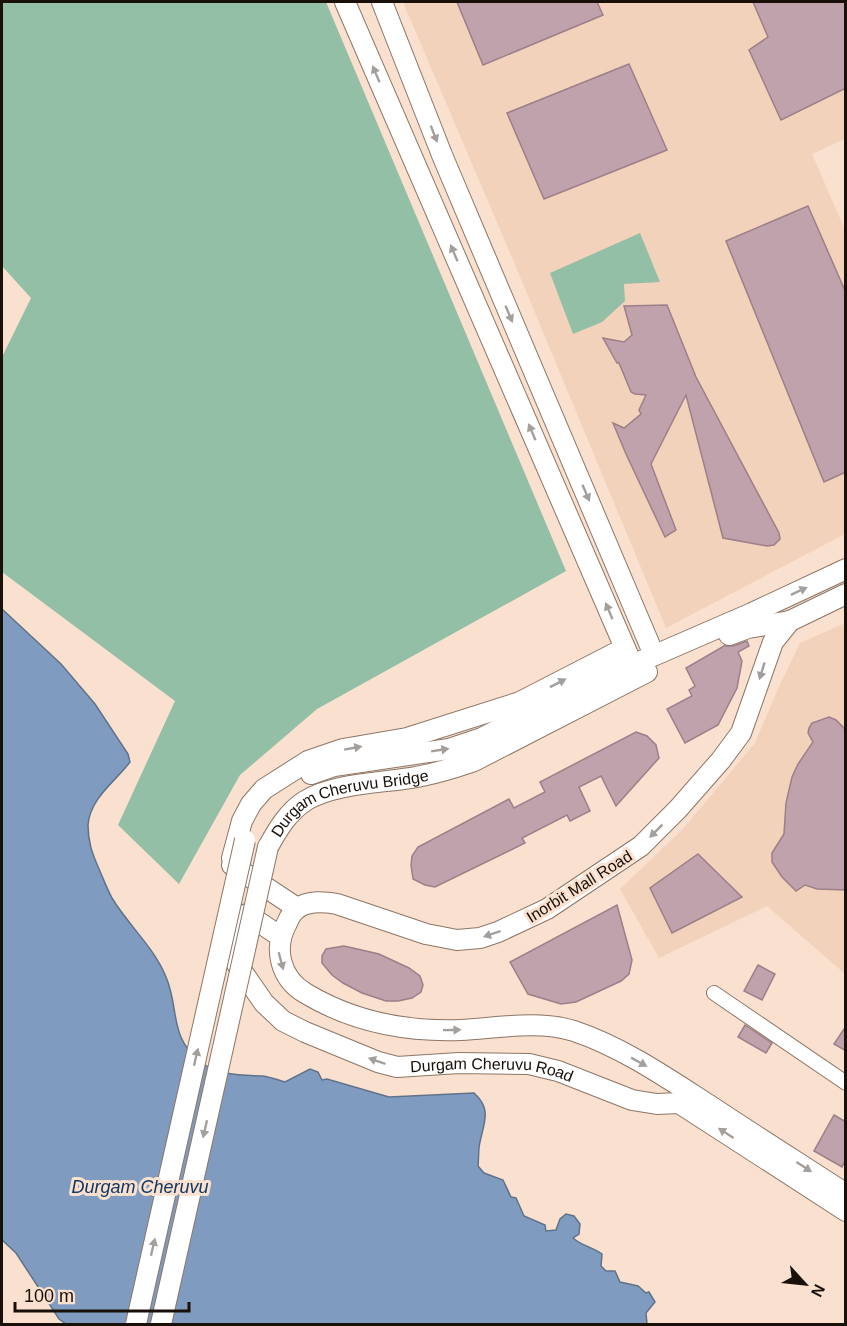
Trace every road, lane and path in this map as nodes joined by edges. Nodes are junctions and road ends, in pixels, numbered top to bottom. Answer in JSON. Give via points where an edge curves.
{"nodes":[{"id":1,"x":345,"y":2,"type":"edge"},
{"id":2,"x":382,"y":2,"type":"edge"},
{"id":3,"x":846,"y":569,"type":"edge"},
{"id":4,"x":846,"y":594,"type":"edge"},
{"id":5,"x":790,"y":621,"type":"junction"},
{"id":6,"x":654,"y":655,"type":"junction"},
{"id":7,"x":629,"y":656,"type":"junction"},
{"id":8,"x":231,"y":866,"type":"junction"},
{"id":9,"x":297,"y":908,"type":"junction"},
{"id":10,"x":247,"y":914,"type":"dead end"},
{"id":11,"x":281,"y":937,"type":"junction"},
{"id":12,"x":714,"y":993,"type":"dead end"},
{"id":13,"x":846,"y":1083,"type":"edge"},
{"id":14,"x":846,"y":1194,"type":"edge"},
{"id":15,"x":846,"y":1211,"type":"edge"},
{"id":16,"x":136,"y":1324,"type":"edge"},
{"id":17,"x":161,"y":1324,"type":"edge"}],
"edges":[{"from":7,"to":1,"type":"main road","one_way":true},
{"from":2,"to":6,"type":"main road","one_way":true,"via":[[442,155]]},
{"from":6,"to":3,"type":"main road","name":"Durgam Cheruvu Bridge","one_way":true},
{"from":4,"to":5,"type":"main road","name":"Inorbit Mall Road"},
{"from":5,"to":9,"type":"main road","name":"Inorbit Mall Road","one_way":true,"via":[[773,642],[741,733],[721,760],[641,846],[547,909],[498,932],[457,940],[426,934],[337,904],[324,902]]},
{"from":5,"to":17,"type":"main road","name":"Durgam Cheruvu Bridge","one_way":true,"bridge":true,"via":[[728,635],[629,680],[466,764],[406,779],[328,791],[306,800],[288,815],[268,846]]},
{"from":6,"to":7,"type":"main road","name":"Durgam Cheruvu Bridge"},
{"from":8,"to":7,"type":"main road","one_way":true,"via":[[242,821],[251,804],[264,789],[309,760],[343,749],[406,738],[520,702]]},
{"from":16,"to":7,"type":"main road","name":"Durgam Cheruvu Bridge","one_way":true,"bridge":true,"via":[[245,840],[255,821],[275,796],[315,772],[449,749],[482,738]]},
{"from":8,"to":9,"type":"main road"},
{"from":15,"to":8,"type":"main road","name":"Durgam Cheruvu Road","one_way":true,"via":[[679,1103],[632,1100],[529,1064],[398,1067],[284,1021],[264,1002],[237,964],[230,918]]},
{"from":9,"to":11,"type":"main road"},
{"from":10,"to":11,"type":"main road"},
{"from":11,"to":14,"type":"main road","one_way":true,"via":[[282,968],[290,980],[303,992],[342,1012],[398,1028],[460,1030],[519,1025],[572,1031],[667,1078]]},
{"from":12,"to":13,"type":"street"}]}
